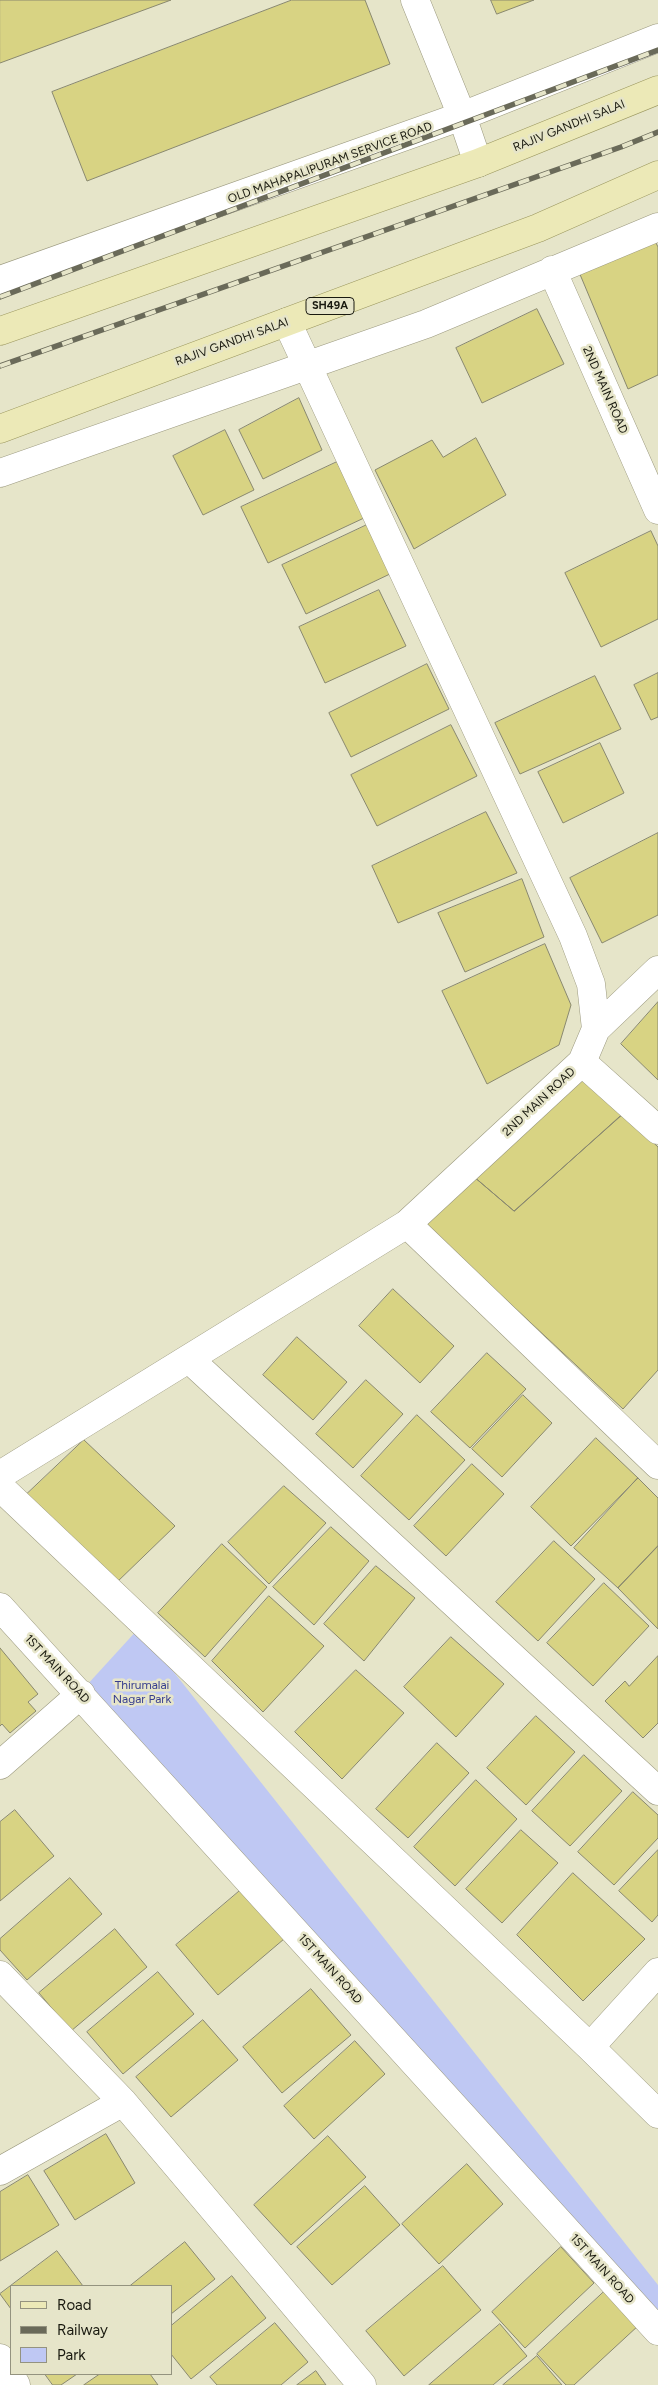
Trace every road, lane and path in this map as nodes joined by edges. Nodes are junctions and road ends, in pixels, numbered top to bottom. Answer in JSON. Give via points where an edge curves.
{"nodes":[{"id":1,"x":414,"y":0,"type":"edge"},
{"id":2,"x":658,"y":38,"type":"edge"},
{"id":3,"x":658,"y":90,"type":"edge"},
{"id":4,"x":462,"y":116,"type":"junction"},
{"id":5,"x":478,"y":163,"type":"junction"},
{"id":6,"x":658,"y":175,"type":"edge"},
{"id":7,"x":658,"y":227,"type":"edge"},
{"id":8,"x":552,"y":270,"type":"junction"},
{"id":9,"x":0,"y":280,"type":"edge"},
{"id":10,"x":287,"y":322,"type":"junction"},
{"id":11,"x":0,"y":331,"type":"edge"},
{"id":12,"x":308,"y":366,"type":"junction"},
{"id":13,"x":0,"y":429,"type":"edge"},
{"id":14,"x":0,"y":473,"type":"edge"},
{"id":15,"x":658,"y":510,"type":"edge"},
{"id":16,"x":658,"y":970,"type":"edge"},
{"id":17,"x":596,"y":1029,"type":"junction"},
{"id":18,"x":582,"y":1062,"type":"junction"},
{"id":19,"x":658,"y":1130,"type":"edge"},
{"id":20,"x":407,"y":1224,"type":"junction"},
{"id":21,"x":189,"y":1359,"type":"junction"},
{"id":22,"x":658,"y":1465,"type":"edge"},
{"id":23,"x":0,"y":1475,"type":"edge"},
{"id":24,"x":0,"y":1487,"type":"edge"},
{"id":25,"x":0,"y":1607,"type":"edge"},
{"id":26,"x":81,"y":1694,"type":"junction"},
{"id":27,"x":0,"y":1765,"type":"edge"},
{"id":28,"x":658,"y":1791,"type":"edge"},
{"id":29,"x":658,"y":1972,"type":"edge"},
{"id":30,"x":0,"y":1975,"type":"edge"},
{"id":31,"x":590,"y":2046,"type":"junction"},
{"id":32,"x":123,"y":2102,"type":"junction"},
{"id":33,"x":658,"y":2114,"type":"edge"},
{"id":34,"x":0,"y":2172,"type":"edge"},
{"id":35,"x":658,"y":2331,"type":"edge"},
{"id":36,"x":0,"y":2358,"type":"edge"},
{"id":37,"x":10,"y":2375,"type":"edge"},
{"id":38,"x":362,"y":2385,"type":"edge"}],
"edges":[{"from":1,"to":4,"type":"street"},
{"from":2,"to":4,"type":"street","name":"OLD MAHAPALIPURAM SERVICE ROAD"},
{"from":3,"to":5,"type":"main road","name":"RAJIV GANDHI SALAI"},
{"from":4,"to":5,"type":"street"},
{"from":4,"to":9,"type":"street","name":"OLD MAHAPALIPURAM SERVICE ROAD"},
{"from":5,"to":11,"type":"main road","name":"RAJIV GANDHI SALAI"},
{"from":6,"to":10,"type":"main road","name":"RAJIV GANDHI SALAI","number":"SH49A","via":[[538,228]]},
{"from":7,"to":8,"type":"street"},
{"from":8,"to":12,"type":"street","via":[[426,324]]},
{"from":8,"to":15,"type":"street","name":"2ND MAIN ROAD"},
{"from":10,"to":12,"type":"street"},
{"from":10,"to":13,"type":"main road","name":"RAJIV GANDHI SALAI","number":"SH49A"},
{"from":12,"to":14,"type":"street"},
{"from":12,"to":17,"type":"street","via":[[573,936],[591,984]]},
{"from":16,"to":17,"type":"street","name":"2ND MAIN ROAD"},
{"from":17,"to":18,"type":"street","name":"2ND MAIN ROAD"},
{"from":18,"to":19,"type":"street"},
{"from":18,"to":20,"type":"street","name":"2ND MAIN ROAD"},
{"from":20,"to":21,"type":"street","name":"2ND MAIN ROAD"},
{"from":20,"to":22,"type":"street"},
{"from":21,"to":23,"type":"street","name":"2ND MAIN ROAD"},
{"from":21,"to":28,"type":"street"},
{"from":24,"to":31,"type":"street"},
{"from":25,"to":26,"type":"street","name":"1ST MAIN ROAD"},
{"from":26,"to":27,"type":"street"},
{"from":26,"to":35,"type":"street","name":"1ST MAIN ROAD"},
{"from":29,"to":31,"type":"street"},
{"from":30,"to":32,"type":"street"},
{"from":31,"to":33,"type":"street"},
{"from":32,"to":34,"type":"street"},
{"from":32,"to":38,"type":"street"},
{"from":36,"to":37,"type":"street"}]}
